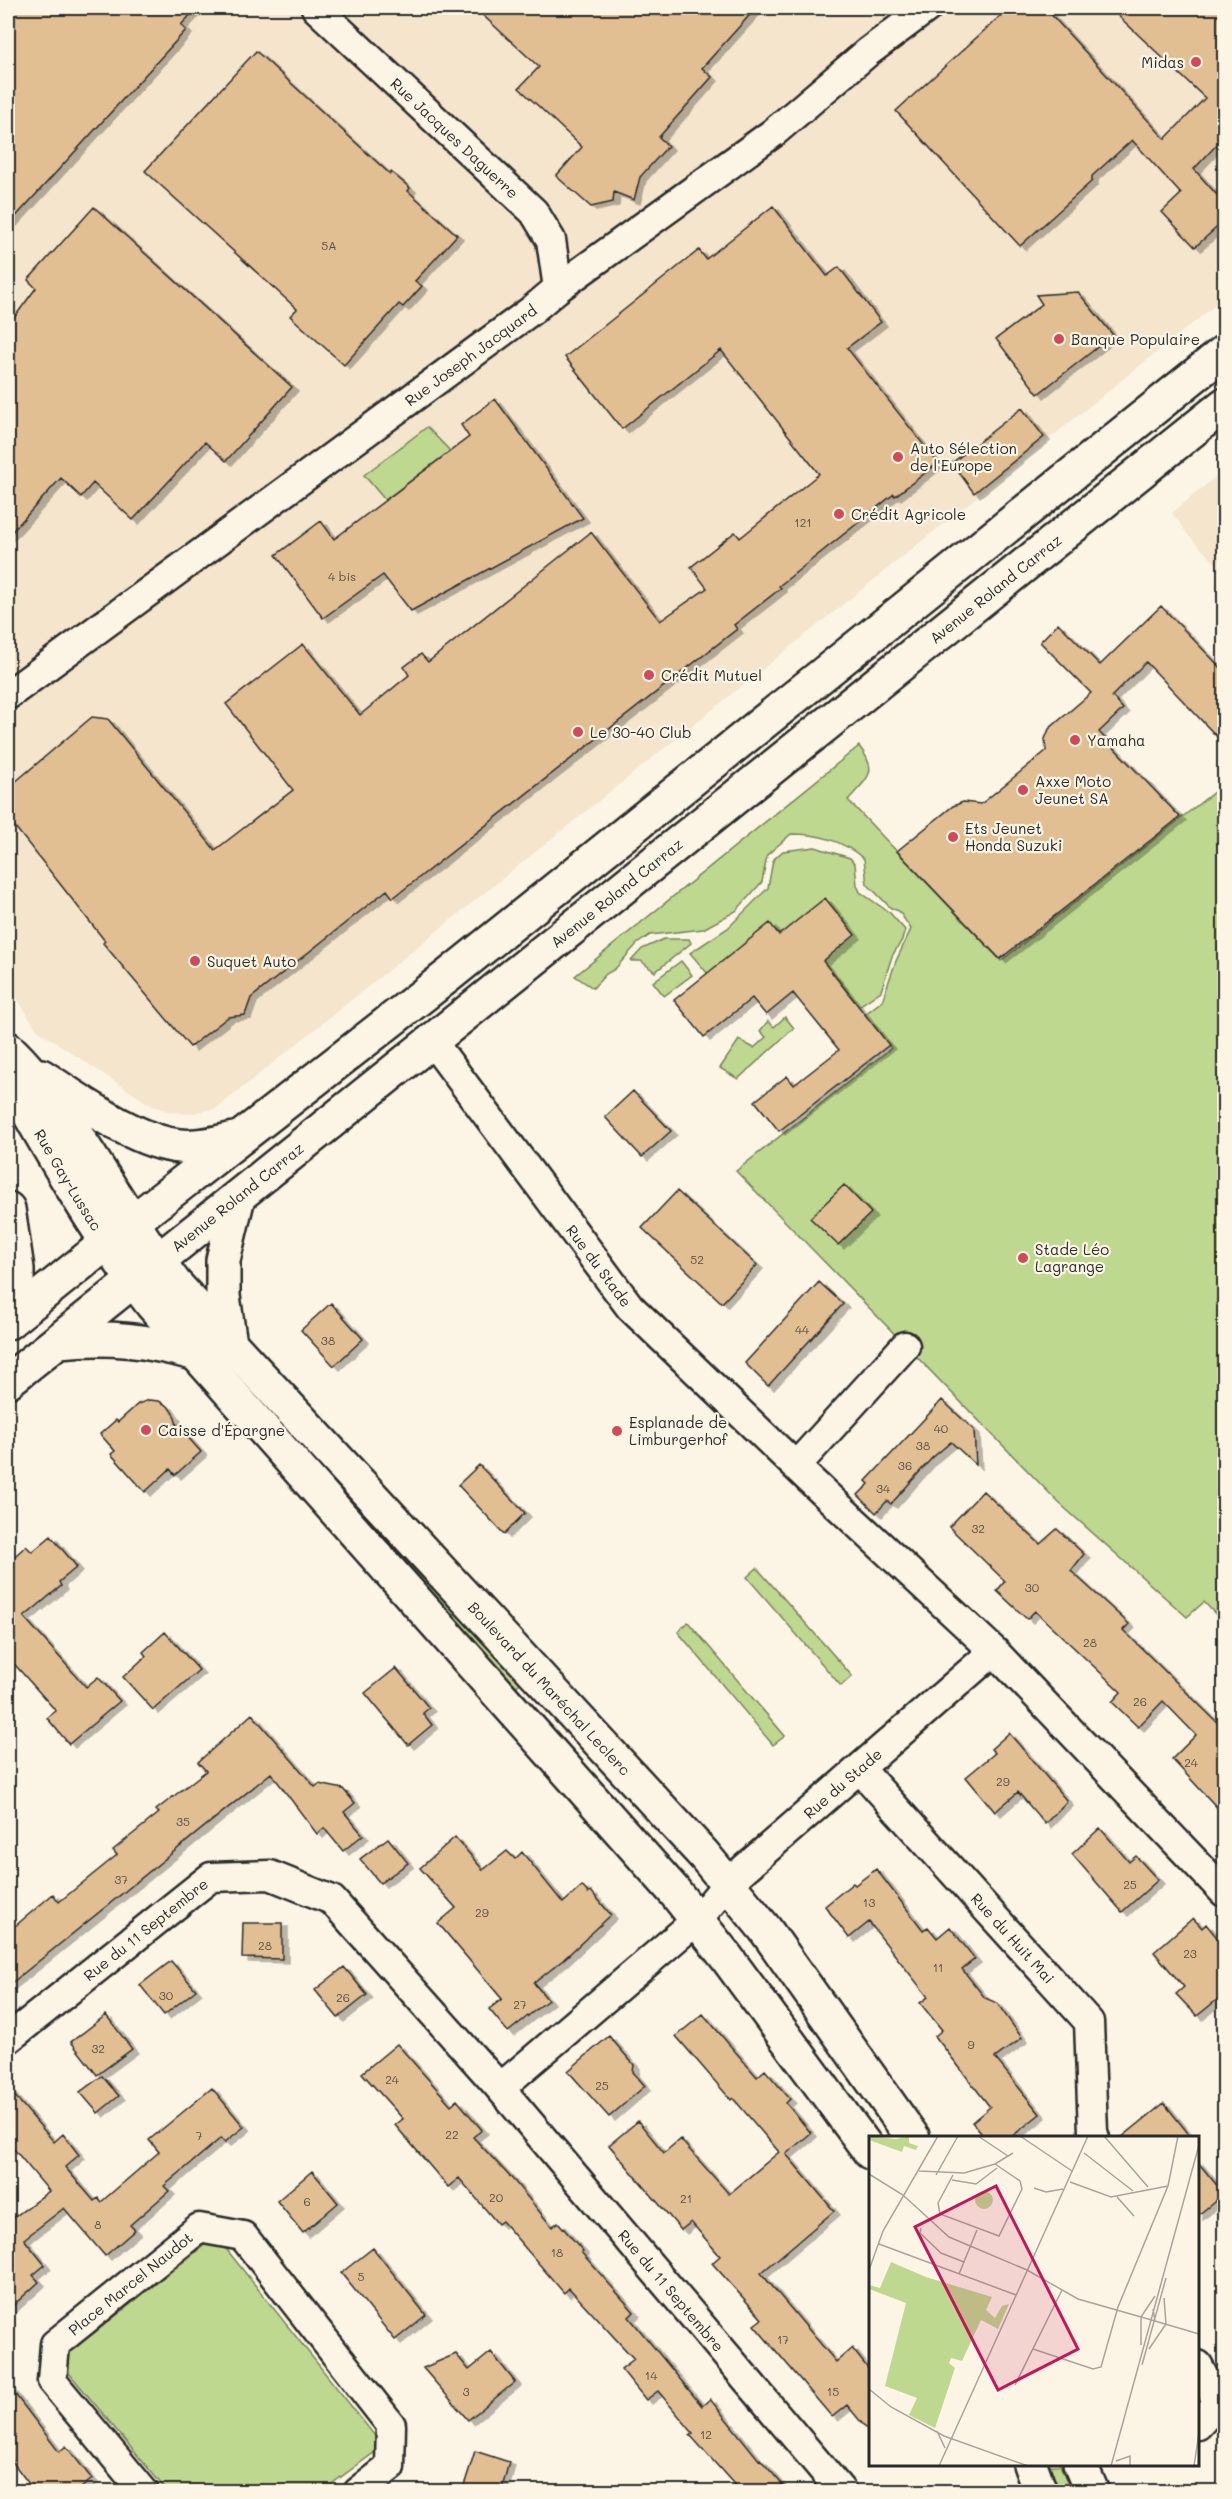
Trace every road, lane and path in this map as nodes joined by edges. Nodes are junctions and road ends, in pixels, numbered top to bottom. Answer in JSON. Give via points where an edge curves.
{"nodes":[{"id":1,"x":316,"y":8,"type":"edge"},
{"id":2,"x":927,"y":8,"type":"edge"},
{"id":3,"x":558,"y":288,"type":"junction"},
{"id":4,"x":1224,"y":352,"type":"edge"},
{"id":5,"x":1224,"y":405,"type":"edge"},
{"id":6,"x":8,"y":695,"type":"edge"},
{"id":7,"x":432,"y":1041,"type":"junction"},
{"id":8,"x":14,"y":1064,"type":"edge"},
{"id":9,"x":239,"y":1138,"type":"junction"},
{"id":10,"x":238,"y":1197,"type":"junction"},
{"id":11,"x":8,"y":1209,"type":"edge"},
{"id":12,"x":119,"y":1233,"type":"junction"},
{"id":13,"x":146,"y":1270,"type":"junction"},
{"id":14,"x":8,"y":1322,"type":"edge"},
{"id":15,"x":58,"y":1341,"type":"junction"},
{"id":16,"x":230,"y":1344,"type":"junction"},
{"id":17,"x":905,"y":1346,"type":"dead end"},
{"id":18,"x":197,"y":1354,"type":"junction"},
{"id":19,"x":8,"y":1380,"type":"edge"},
{"id":20,"x":796,"y":1466,"type":"junction"},
{"id":21,"x":994,"y":1651,"type":"junction"},
{"id":22,"x":860,"y":1768,"type":"junction"},
{"id":23,"x":728,"y":1883,"type":"junction"},
{"id":24,"x":1224,"y":1892,"type":"edge"},
{"id":25,"x":697,"y":1920,"type":"junction"},
{"id":26,"x":8,"y":2039,"type":"edge"},
{"id":27,"x":500,"y":2088,"type":"junction"},
{"id":28,"x":912,"y":2136,"type":"edge"},
{"id":29,"x":1094,"y":2136,"type":"edge"},
{"id":30,"x":869,"y":2151,"type":"edge"},
{"id":31,"x":1199,"y":2369,"type":"edge"},
{"id":32,"x":1199,"y":2423,"type":"edge"},
{"id":33,"x":1031,"y":2466,"type":"edge"},
{"id":34,"x":1081,"y":2466,"type":"edge"},
{"id":35,"x":144,"y":2492,"type":"edge"},
{"id":36,"x":358,"y":2492,"type":"edge"},
{"id":37,"x":842,"y":2492,"type":"edge"},
{"id":38,"x":1040,"y":2492,"type":"edge"},
{"id":39,"x":1092,"y":2492,"type":"edge"}],
"edges":[{"from":1,"to":3,"type":"street","name":"Rue Jacques Daguerre","via":[[534,212],[551,240]]},
{"from":2,"to":3,"type":"street","name":"Rue Joseph Jacquard","via":[[868,52],[773,133]]},
{"from":3,"to":6,"type":"street","name":"Rue Joseph Jacquard"},
{"from":4,"to":9,"type":"main road"},
{"from":5,"to":7,"type":"main road","name":"Avenue Roland Carraz"},
{"from":7,"to":10,"type":"main road","name":"Avenue Roland Carraz"},
{"from":7,"to":20,"type":"street","name":"Rue du Stade","via":[[630,1307]]},
{"from":8,"to":9,"type":"main road","via":[[159,1142],[207,1145]]},
{"from":8,"to":12,"type":"main road","name":"Rue Gay-Lussac","via":[[80,1140]]},
{"from":9,"to":12,"type":"main road"},
{"from":10,"to":13,"type":"main road","name":"Avenue Roland Carraz"},
{"from":10,"to":16,"type":"main road","via":[[223,1260]]},
{"from":11,"to":14,"type":"main road","via":[[17,1276]]},
{"from":12,"to":13,"type":"main road","name":"Rue Gay-Lussac"},
{"from":12,"to":14,"type":"main road"},
{"from":13,"to":15,"type":"main road","name":"Avenue Roland Carraz"},
{"from":13,"to":16,"type":"main road","name":"Boulevard du Maréchal Leclerc","via":[[175,1284]]},
{"from":13,"to":18,"type":"main road"},
{"from":15,"to":18,"type":"main road","via":[[131,1339]]},
{"from":15,"to":19,"type":"main road","name":"Avenue Roland Carraz"},
{"from":16,"to":23,"type":"main road","name":"Boulevard du Maréchal Leclerc"},
{"from":17,"to":20,"type":"street"},
{"from":18,"to":25,"type":"main road"},
{"from":20,"to":21,"type":"street","name":"Rue du Stade"},
{"from":21,"to":22,"type":"street","name":"Rue du Stade"},
{"from":21,"to":24,"type":"street","name":"Rue du Stade"},
{"from":22,"to":23,"type":"street","name":"Rue du Stade"},
{"from":22,"to":29,"type":"street","name":"Rue du Huit Mai","via":[[1089,2022]]},
{"from":23,"to":25,"type":"street","name":"Rue du Stade"},
{"from":23,"to":28,"type":"main road","name":"Boulevard du Maréchal Leclerc"},
{"from":25,"to":27,"type":"street"},
{"from":25,"to":30,"type":"main road"},
{"from":26,"to":27,"type":"street","name":"Rue du 11 Septembre","via":[[211,1876],[270,1875],[332,1900]]},
{"from":27,"to":37,"type":"street","name":"Rue du 11 Septembre"},
{"from":31,"to":32,"type":"street","via":[[1218,2403]]},
{"from":33,"to":38,"type":"main road"},
{"from":34,"to":39,"type":"main road"},
{"from":35,"to":36,"type":"street","name":"Place Marcel Naudot","via":[[52,2381],[55,2344],[199,2228],[243,2236],[391,2425],[390,2467]]}]}
